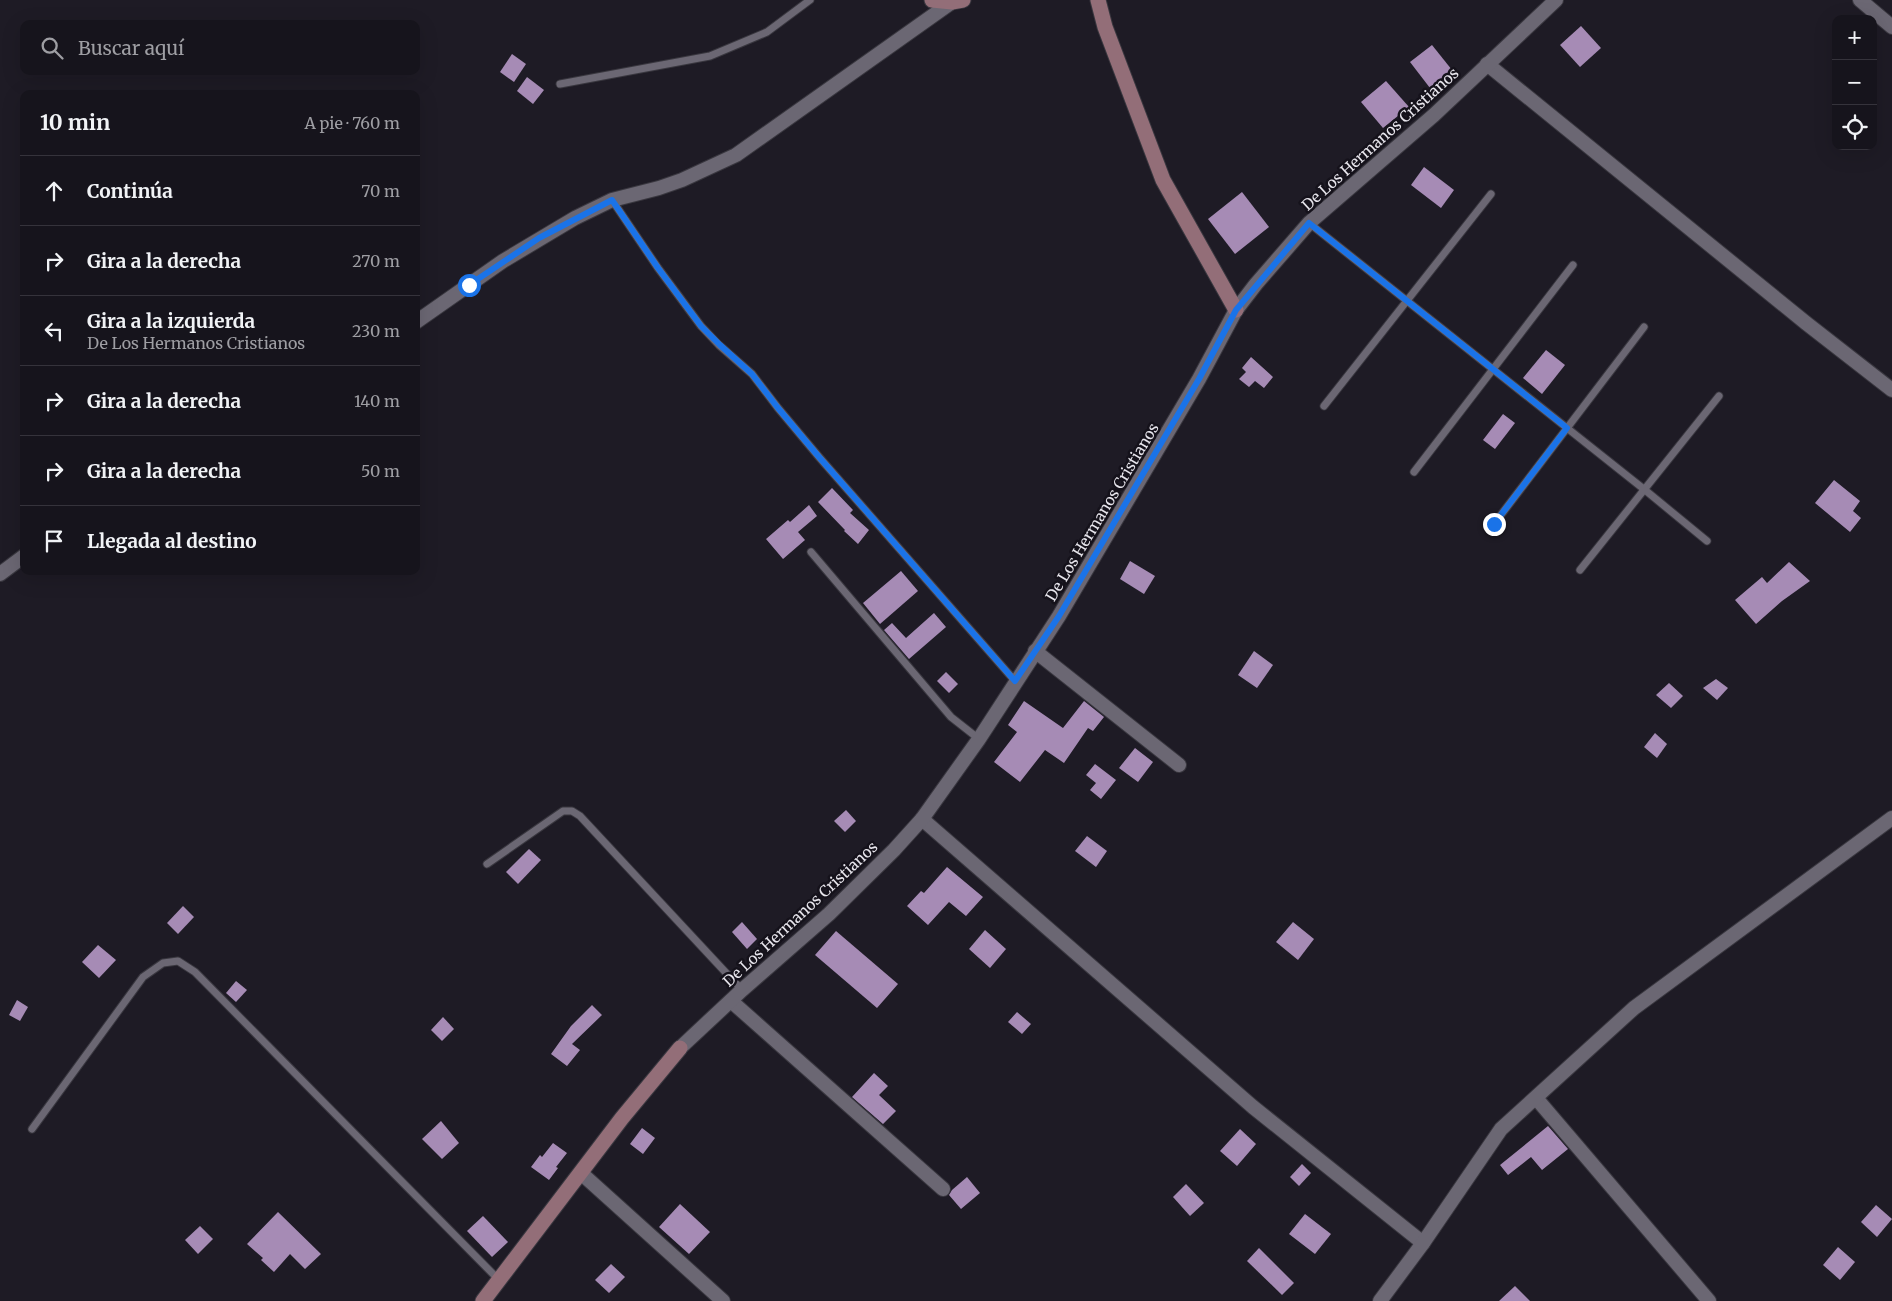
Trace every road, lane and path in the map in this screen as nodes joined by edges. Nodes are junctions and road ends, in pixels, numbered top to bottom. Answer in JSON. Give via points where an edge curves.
{"nodes":[{"id":1,"x":810,"y":0,"type":"edge"},
{"id":2,"x":932,"y":0,"type":"edge"},
{"id":3,"x":1098,"y":0,"type":"edge"},
{"id":4,"x":1556,"y":0,"type":"edge"},
{"id":5,"x":1860,"y":0,"type":"edge"},
{"id":6,"x":957,"y":1,"type":"edge"},
{"id":7,"x":1892,"y":26,"type":"edge"},
{"id":8,"x":1488,"y":64,"type":"junction"},
{"id":9,"x":560,"y":84,"type":"dead end"},
{"id":10,"x":1491,"y":194,"type":"dead end"},
{"id":11,"x":612,"y":200,"type":"junction"},
{"id":12,"x":1309,"y":223,"type":"junction"},
{"id":13,"x":1573,"y":265,"type":"dead end"},
{"id":14,"x":1407,"y":300,"type":"junction"},
{"id":15,"x":1236,"y":310,"type":"junction"},
{"id":16,"x":420,"y":319,"type":"edge"},
{"id":17,"x":1644,"y":327,"type":"dead end"},
{"id":18,"x":1493,"y":368,"type":"junction"},
{"id":19,"x":1892,"y":390,"type":"edge"},
{"id":20,"x":1719,"y":396,"type":"dead end"},
{"id":21,"x":1324,"y":406,"type":"dead end"},
{"id":22,"x":1567,"y":428,"type":"junction"},
{"id":23,"x":1414,"y":472,"type":"dead end"},
{"id":24,"x":1645,"y":490,"type":"junction"},
{"id":25,"x":1494,"y":524,"type":"dead end"},
{"id":26,"x":1707,"y":541,"type":"dead end"},
{"id":27,"x":811,"y":552,"type":"dead end"},
{"id":28,"x":20,"y":559,"type":"edge"},
{"id":29,"x":1580,"y":570,"type":"dead end"},
{"id":30,"x":0,"y":574,"type":"edge"},
{"id":31,"x":1035,"y":651,"type":"junction"},
{"id":32,"x":1015,"y":681,"type":"junction"},
{"id":33,"x":979,"y":739,"type":"junction"},
{"id":34,"x":1179,"y":766,"type":"dead end"},
{"id":35,"x":1892,"y":818,"type":"edge"},
{"id":36,"x":922,"y":819,"type":"junction"},
{"id":37,"x":487,"y":864,"type":"dead end"},
{"id":38,"x":742,"y":990,"type":"junction"},
{"id":39,"x":731,"y":1001,"type":"junction"},
{"id":40,"x":680,"y":1048,"type":"joint"},
{"id":41,"x":1536,"y":1098,"type":"junction"},
{"id":42,"x":32,"y":1129,"type":"dead end"},
{"id":43,"x":581,"y":1173,"type":"junction"},
{"id":44,"x":943,"y":1189,"type":"dead end"},
{"id":45,"x":1423,"y":1243,"type":"junction"},
{"id":46,"x":499,"y":1280,"type":"junction"},
{"id":47,"x":483,"y":1301,"type":"edge"},
{"id":48,"x":724,"y":1301,"type":"edge"},
{"id":49,"x":1380,"y":1301,"type":"edge"},
{"id":50,"x":1709,"y":1301,"type":"edge"}],
"edges":[{"from":1,"to":9,"type":"lane","via":[[767,32],[710,56]]},
{"from":2,"to":6,"type":"street"},
{"from":3,"to":15,"type":"street","via":[[1105,27],[1163,180]]},
{"from":4,"to":8,"type":"street","name":"De Los Hermanos Cristianos"},
{"from":5,"to":7,"type":"street"},
{"from":6,"to":11,"type":"street","via":[[736,155],[682,180]]},
{"from":8,"to":12,"type":"street","name":"De Los Hermanos Cristianos"},
{"from":8,"to":19,"type":"street"},
{"from":10,"to":14,"type":"lane"},
{"from":11,"to":16,"type":"street","via":[[510,256]]},
{"from":11,"to":32,"type":"lane","via":[[701,326],[752,374],[807,443]]},
{"from":12,"to":14,"type":"lane"},
{"from":12,"to":15,"type":"street","name":"De Los Hermanos Cristianos"},
{"from":13,"to":18,"type":"lane"},
{"from":14,"to":18,"type":"lane"},
{"from":14,"to":21,"type":"lane"},
{"from":15,"to":31,"type":"street","name":"De Los Hermanos Cristianos","via":[[1199,379]]},
{"from":17,"to":22,"type":"lane"},
{"from":18,"to":22,"type":"lane"},
{"from":18,"to":23,"type":"lane"},
{"from":20,"to":24,"type":"lane"},
{"from":22,"to":24,"type":"lane"},
{"from":22,"to":25,"type":"lane"},
{"from":24,"to":26,"type":"lane"},
{"from":24,"to":29,"type":"lane"},
{"from":27,"to":33,"type":"lane","via":[[951,717]]},
{"from":28,"to":30,"type":"street"},
{"from":31,"to":32,"type":"street","name":"De Los Hermanos Cristianos"},
{"from":31,"to":34,"type":"street"},
{"from":32,"to":33,"type":"street","name":"De Los Hermanos Cristianos"},
{"from":33,"to":36,"type":"street","name":"De Los Hermanos Cristianos"},
{"from":35,"to":41,"type":"street","via":[[1634,1008]]},
{"from":36,"to":38,"type":"street","name":"De Los Hermanos Cristianos","via":[[829,914]]},
{"from":36,"to":45,"type":"street","via":[[1252,1107]]},
{"from":37,"to":38,"type":"lane","via":[[564,811],[572,811]]},
{"from":38,"to":39,"type":"street","name":"De Los Hermanos Cristianos"},
{"from":39,"to":40,"type":"street","name":"De Los Hermanos Cristianos"},
{"from":39,"to":44,"type":"street"},
{"from":40,"to":43,"type":"street"},
{"from":41,"to":45,"type":"street","via":[[1501,1129]]},
{"from":41,"to":50,"type":"street"},
{"from":42,"to":46,"type":"lane","via":[[143,977],[163,963],[178,961],[195,972]]},
{"from":43,"to":46,"type":"street"},
{"from":43,"to":48,"type":"street"},
{"from":45,"to":49,"type":"street"},
{"from":46,"to":47,"type":"street"}]}
